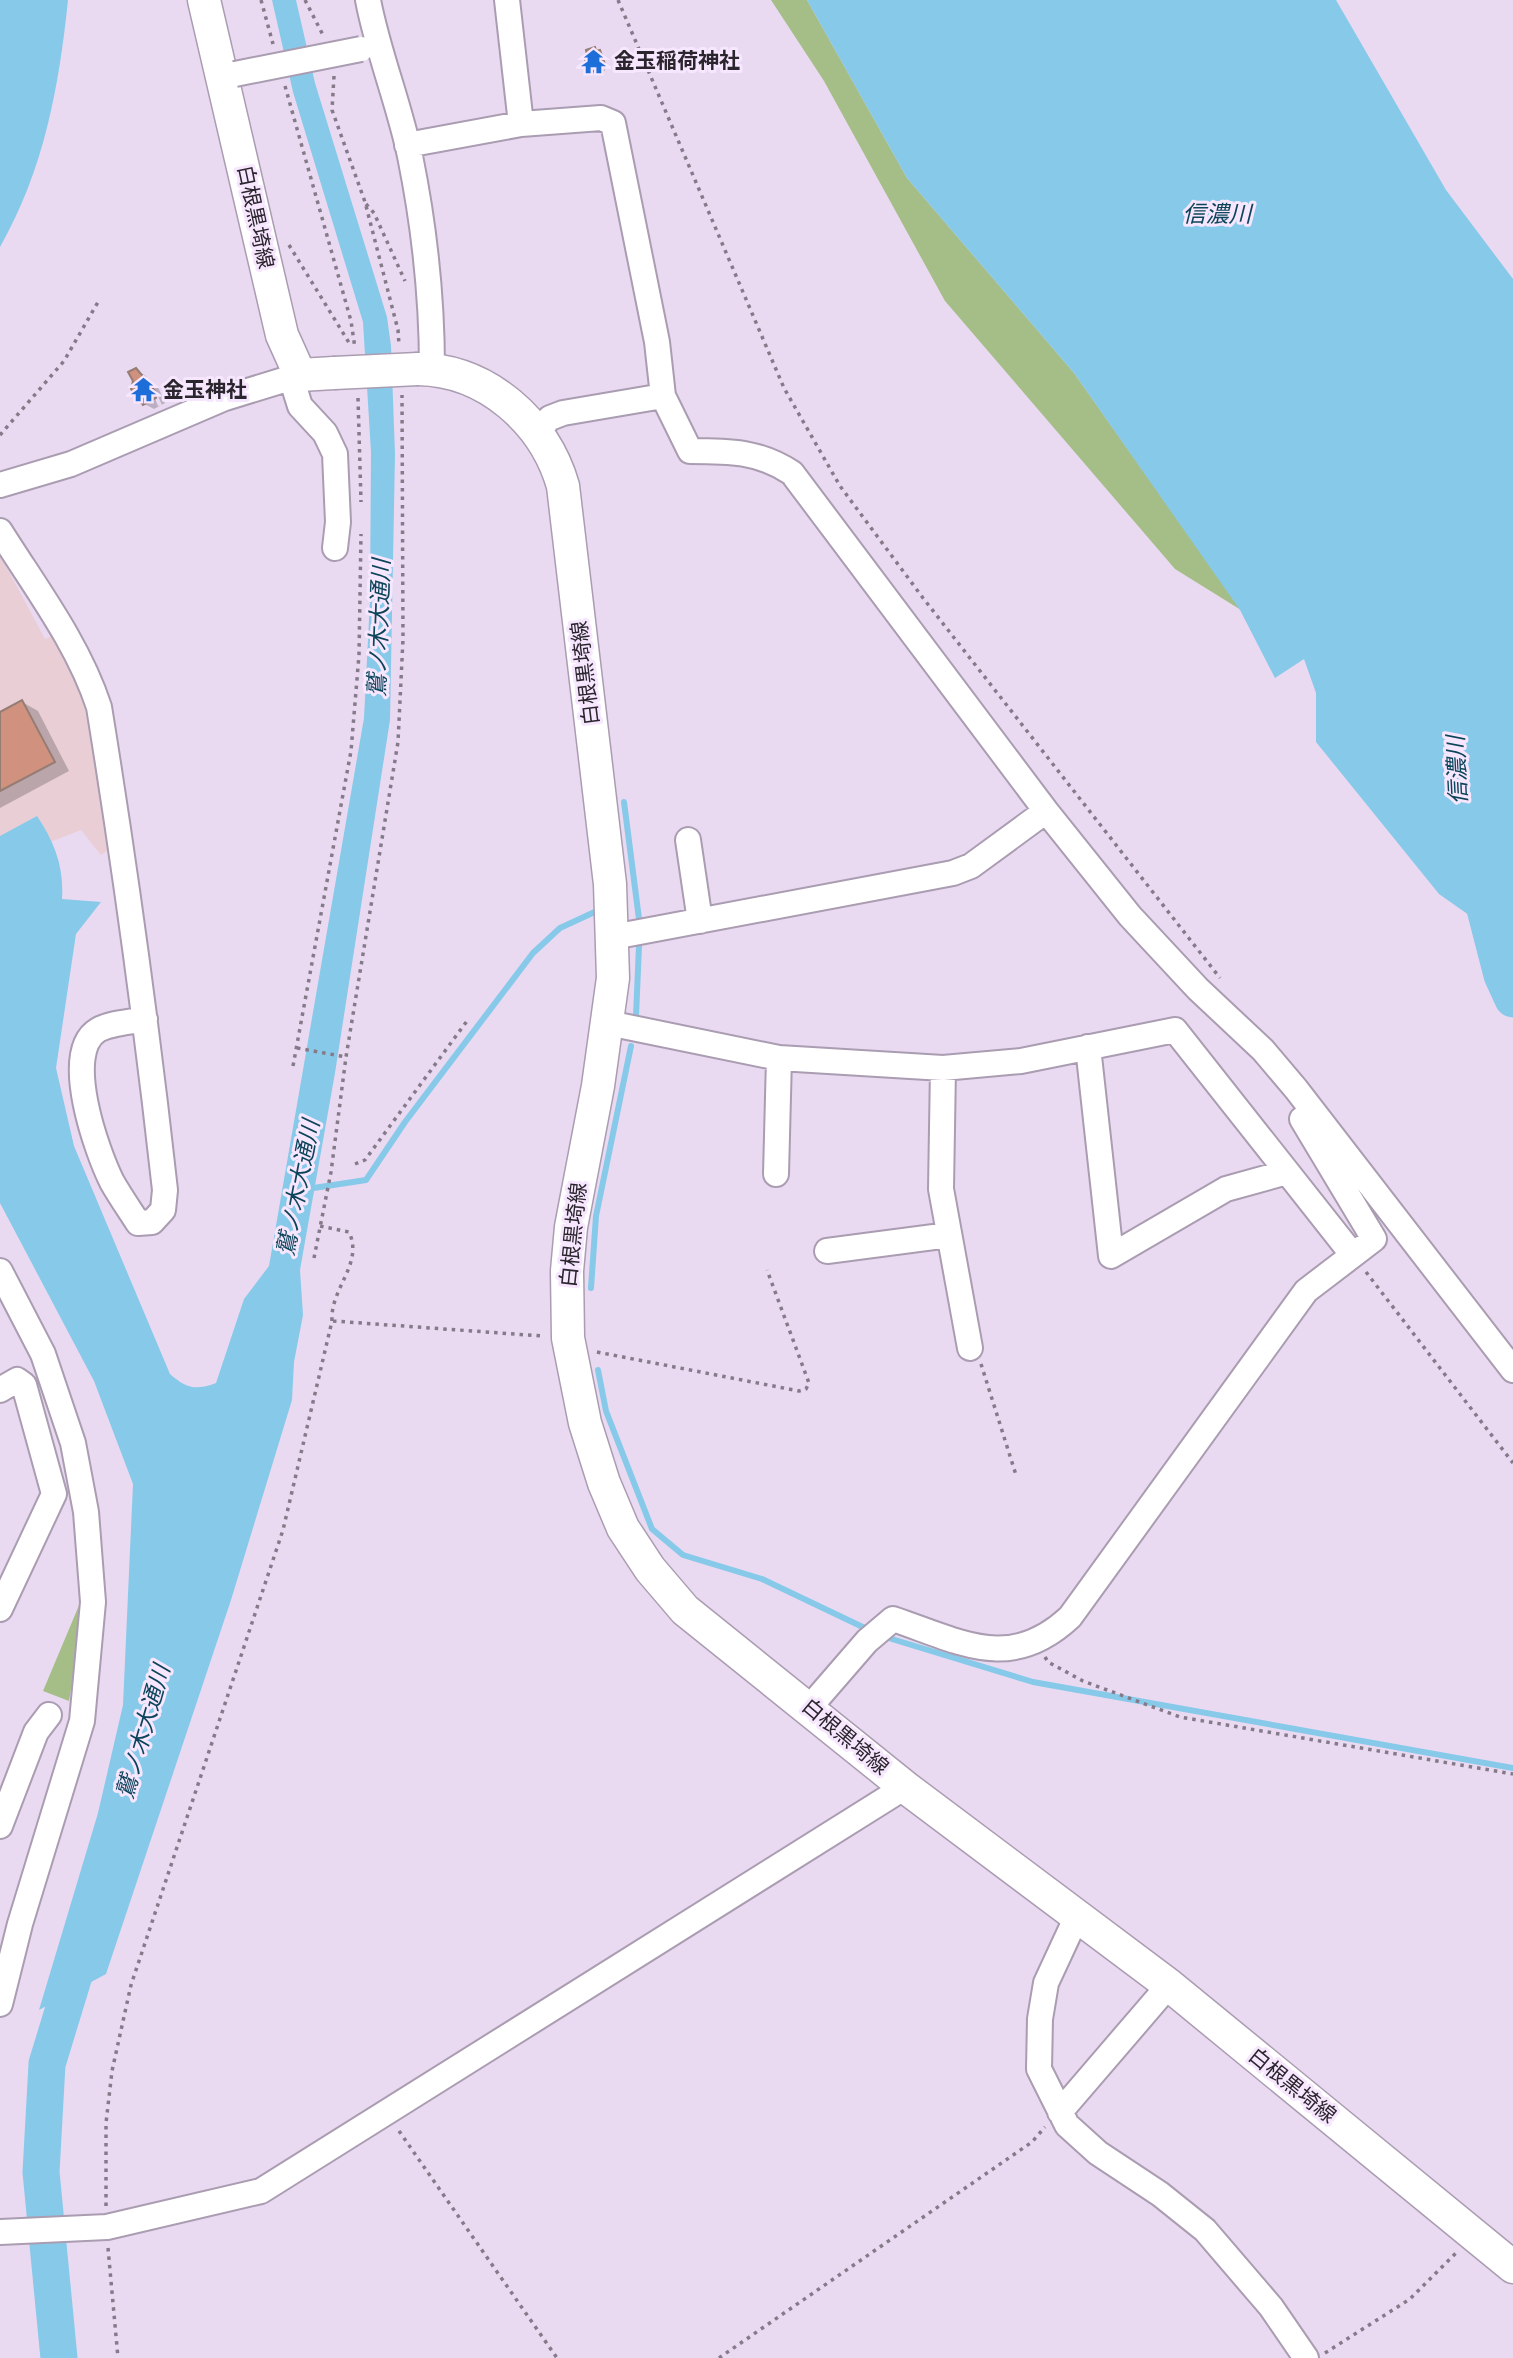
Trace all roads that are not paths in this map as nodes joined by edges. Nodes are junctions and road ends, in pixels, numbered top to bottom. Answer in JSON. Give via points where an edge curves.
{"nodes":[{"id":1,"x":204,"y":0,"type":"edge"},
{"id":2,"x":368,"y":0,"type":"edge"},
{"id":3,"x":507,"y":0,"type":"edge"},
{"id":4,"x":369,"y":47,"type":"junction"},
{"id":5,"x":229,"y":75,"type":"junction"},
{"id":6,"x":521,"y":124,"type":"junction"},
{"id":7,"x":407,"y":145,"type":"junction"},
{"id":8,"x":413,"y":367,"type":"junction"},
{"id":9,"x":295,"y":376,"type":"junction"},
{"id":10,"x":663,"y":396,"type":"junction"},
{"id":11,"x":538,"y":430,"type":"junction"},
{"id":12,"x":0,"y":485,"type":"edge"},
{"id":13,"x":0,"y":531,"type":"edge"},
{"id":14,"x":335,"y":548,"type":"dead end"},
{"id":15,"x":1046,"y":811,"type":"junction"},
{"id":16,"x":688,"y":840,"type":"dead end"},
{"id":17,"x":700,"y":921,"type":"junction"},
{"id":18,"x":613,"y":936,"type":"junction"},
{"id":19,"x":145,"y":1019,"type":"junction"},
{"id":20,"x":608,"y":1023,"type":"junction"},
{"id":21,"x":1088,"y":1047,"type":"junction"},
{"id":22,"x":779,"y":1058,"type":"junction"},
{"id":23,"x":943,"y":1068,"type":"junction"},
{"id":24,"x":1296,"y":1089,"type":"junction"},
{"id":25,"x":1287,"y":1172,"type":"junction"},
{"id":26,"x":776,"y":1174,"type":"dead end"},
{"id":27,"x":949,"y":1235,"type":"junction"},
{"id":28,"x":827,"y":1251,"type":"dead end"},
{"id":29,"x":1352,"y":1254,"type":"junction"},
{"id":30,"x":0,"y":1271,"type":"edge"},
{"id":31,"x":970,"y":1348,"type":"road end"},
{"id":32,"x":1513,"y":1370,"type":"edge"},
{"id":33,"x":0,"y":1390,"type":"edge"},
{"id":34,"x":0,"y":1609,"type":"edge"},
{"id":35,"x":809,"y":1707,"type":"junction"},
{"id":36,"x":49,"y":1715,"type":"dead end"},
{"id":37,"x":905,"y":1787,"type":"junction"},
{"id":38,"x":0,"y":1826,"type":"edge"},
{"id":39,"x":1078,"y":1914,"type":"junction"},
{"id":40,"x":1169,"y":1985,"type":"junction"},
{"id":41,"x":0,"y":2004,"type":"edge"},
{"id":42,"x":1060,"y":2112,"type":"junction"},
{"id":43,"x":0,"y":2232,"type":"edge"},
{"id":44,"x":1513,"y":2267,"type":"edge"},
{"id":45,"x":1307,"y":2358,"type":"edge"}],
"edges":[{"from":1,"to":5,"type":"main road","name":"白根黒埼線"},
{"from":2,"to":4,"type":"street"},
{"from":3,"to":6,"type":"street"},
{"from":4,"to":5,"type":"street","bridge":true},
{"from":4,"to":7,"type":"street"},
{"from":5,"to":9,"type":"main road","name":"白根黒埼線","via":[[256,222]]},
{"from":6,"to":7,"type":"street"},
{"from":6,"to":10,"type":"street","via":[[601,118],[613,123],[657,342]]},
{"from":7,"to":8,"type":"street","via":[[432,305]]},
{"from":8,"to":9,"type":"main road","name":"白根黒埼線","bridge":true,"via":[[345,363]]},
{"from":8,"to":11,"type":"main road","name":"白根黒埼線","via":[[453,372],[474,382]]},
{"from":9,"to":12,"type":"street","via":[[214,402],[71,464]]},
{"from":9,"to":14,"type":"street","via":[[300,406],[325,433],[335,454]]},
{"from":10,"to":11,"type":"street","via":[[563,413]]},
{"from":10,"to":15,"type":"street","via":[[690,451],[741,451],[772,459],[792,473]]},
{"from":11,"to":18,"type":"main road","name":"白根黒埼線","via":[[564,486]]},
{"from":13,"to":19,"type":"street","via":[[66,636],[99,707]]},
{"from":15,"to":17,"type":"street","via":[[971,866],[953,873]]},
{"from":15,"to":24,"type":"street","via":[[1130,916]]},
{"from":16,"to":17,"type":"street"},
{"from":17,"to":18,"type":"street"},
{"from":18,"to":20,"type":"main road","name":"白根黒埼線"},
{"from":19,"to":19,"type":"street","via":[[165,1189],[163,1210],[152,1222],[138,1223],[111,1180],[86,1109],[80,1065],[87,1041],[98,1030]]},
{"from":20,"to":22,"type":"street"},
{"from":20,"to":35,"type":"main road","name":"白根黒埼線","via":[[567,1271],[569,1343],[585,1423],[623,1528],[650,1569],[685,1610]]},
{"from":21,"to":23,"type":"street","via":[[1021,1061]]},
{"from":21,"to":25,"type":"street","via":[[1175,1030]]},
{"from":21,"to":25,"type":"street","via":[[1111,1256],[1226,1189]]},
{"from":22,"to":23,"type":"street"},
{"from":22,"to":26,"type":"street"},
{"from":23,"to":27,"type":"street","via":[[941,1189]]},
{"from":24,"to":29,"type":"street","via":[[1296,1111],[1374,1239]]},
{"from":24,"to":32,"type":"street"},
{"from":25,"to":29,"type":"street"},
{"from":27,"to":28,"type":"street"},
{"from":27,"to":31,"type":"street"},
{"from":29,"to":35,"type":"street","via":[[1306,1292],[1070,1617],[1038,1643],[993,1649],[893,1619],[867,1641]]},
{"from":30,"to":41,"type":"street","via":[[43,1354],[73,1443],[86,1512],[93,1602],[82,1720],[23,1911]]},
{"from":33,"to":34,"type":"street","via":[[16,1380],[24,1385],[54,1494]]},
{"from":35,"to":37,"type":"main road","name":"白根黒埼線"},
{"from":36,"to":38,"type":"street","via":[[36,1732]]},
{"from":37,"to":39,"type":"main road","name":"白根黒埼線"},
{"from":37,"to":43,"type":"street","via":[[261,2191],[101,2227]]},
{"from":39,"to":40,"type":"main road","name":"白根黒埼線"},
{"from":39,"to":42,"type":"street","via":[[1046,1983],[1040,2019],[1039,2069]]},
{"from":40,"to":42,"type":"street"},
{"from":40,"to":44,"type":"main road","name":"白根黒埼線"},
{"from":42,"to":45,"type":"street","via":[[1067,2125],[1098,2153],[1205,2230]]}]}
